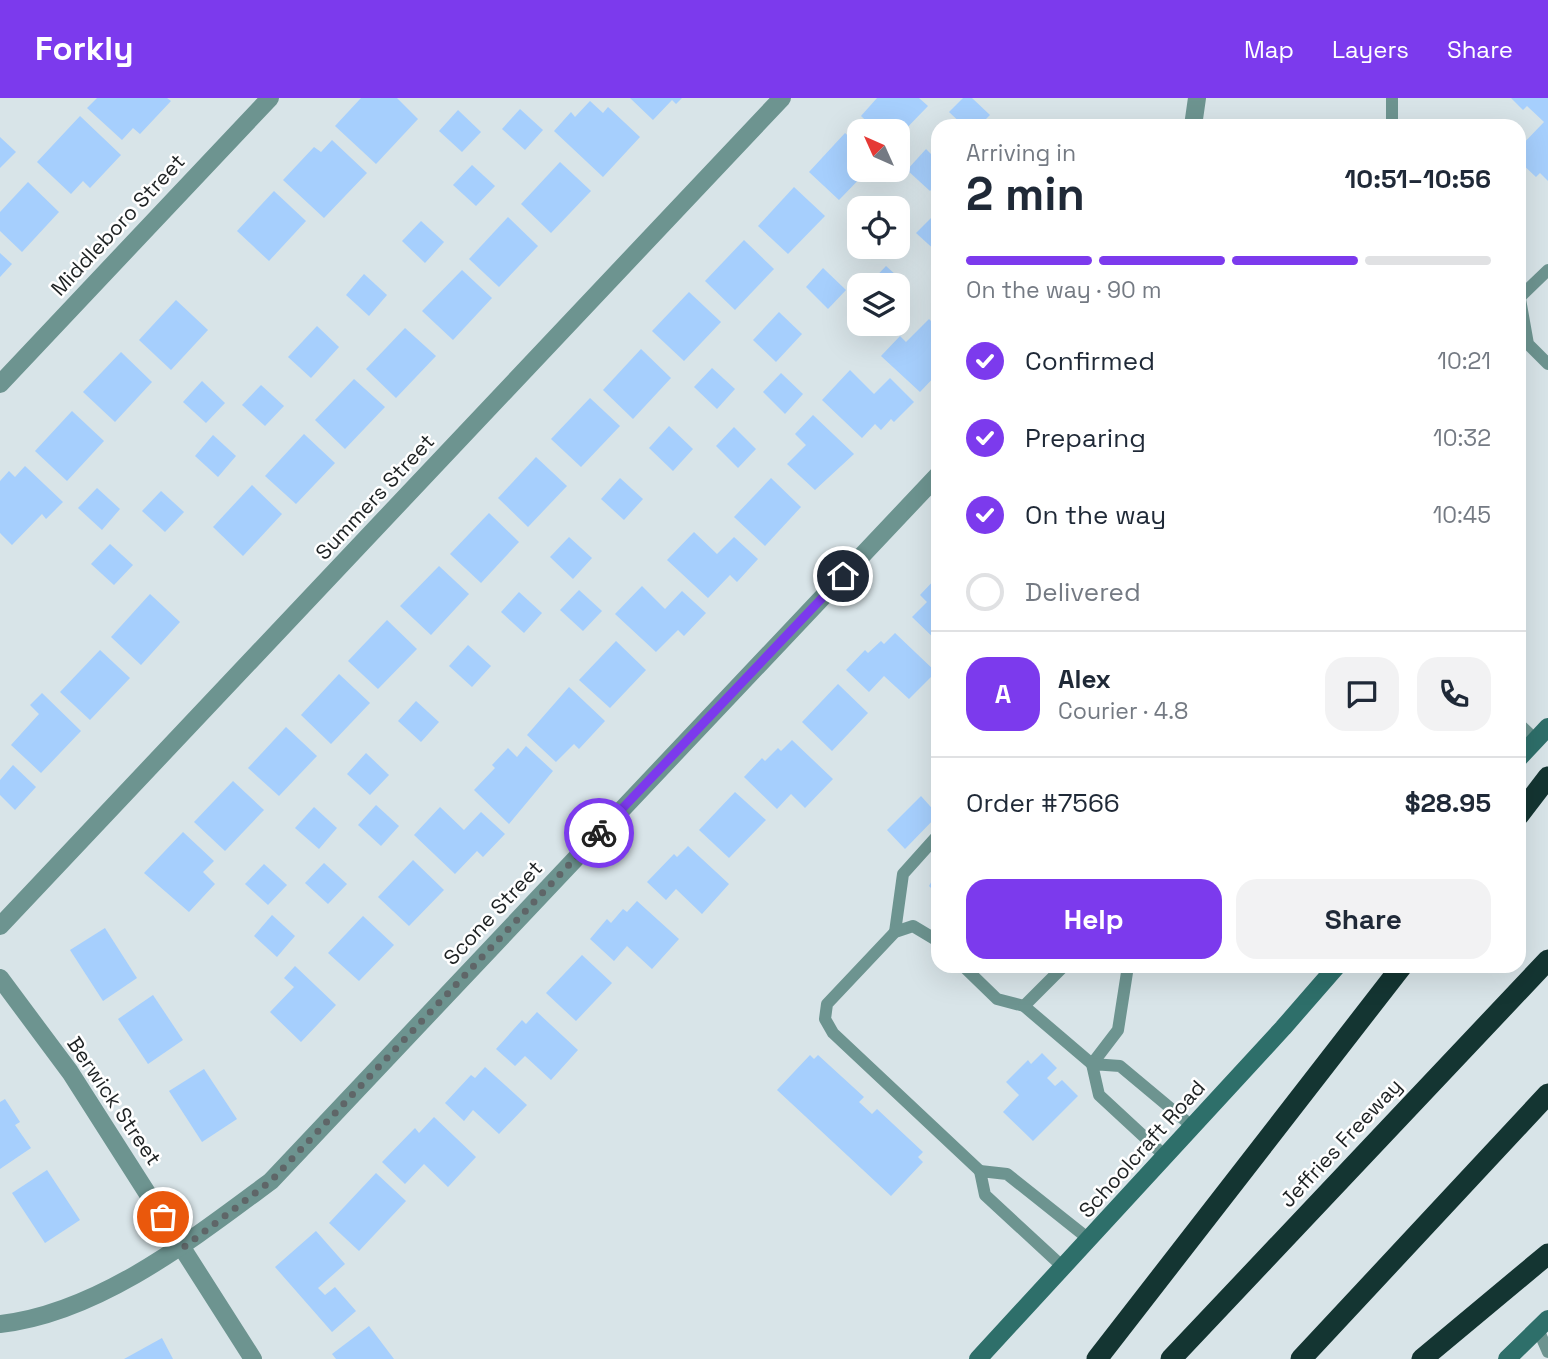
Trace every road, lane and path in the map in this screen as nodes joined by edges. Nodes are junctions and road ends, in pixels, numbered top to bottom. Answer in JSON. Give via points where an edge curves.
{"nodes":[{"id":1,"x":270,"y":98,"type":"edge"},
{"id":2,"x":782,"y":98,"type":"edge"},
{"id":3,"x":1197,"y":98,"type":"edge"},
{"id":4,"x":1392,"y":98,"type":"edge"},
{"id":5,"x":1194,"y":119,"type":"edge"},
{"id":6,"x":1392,"y":119,"type":"edge"},
{"id":7,"x":1548,"y":270,"type":"edge"},
{"id":8,"x":1526,"y":292,"type":"edge"},
{"id":9,"x":1526,"y":332,"type":"edge"},
{"id":10,"x":1548,"y":363,"type":"edge"},
{"id":11,"x":0,"y":384,"type":"edge"},
{"id":12,"x":931,"y":482,"type":"edge"},
{"id":13,"x":1542,"y":733,"type":"edge"},
{"id":14,"x":1526,"y":750,"type":"edge"},
{"id":15,"x":1548,"y":777,"type":"edge"},
{"id":16,"x":1526,"y":806,"type":"edge"},
{"id":17,"x":931,"y":843,"type":"edge"},
{"id":18,"x":0,"y":926,"type":"edge"},
{"id":19,"x":895,"y":932,"type":"junction"},
{"id":20,"x":931,"y":937,"type":"edge"},
{"id":21,"x":1548,"y":960,"type":"edge"},
{"id":22,"x":970,"y":973,"type":"edge"},
{"id":23,"x":1057,"y":973,"type":"edge"},
{"id":24,"x":1127,"y":973,"type":"edge"},
{"id":25,"x":1331,"y":973,"type":"edge"},
{"id":26,"x":1397,"y":973,"type":"edge"},
{"id":27,"x":0,"y":978,"type":"edge"},
{"id":28,"x":1024,"y":1006,"type":"junction"},
{"id":29,"x":1092,"y":1064,"type":"junction"},
{"id":30,"x":1548,"y":1094,"type":"edge"},
{"id":31,"x":1193,"y":1127,"type":"junction"},
{"id":32,"x":1166,"y":1157,"type":"junction"},
{"id":33,"x":980,"y":1171,"type":"junction"},
{"id":34,"x":1090,"y":1240,"type":"junction"},
{"id":35,"x":184,"y":1247,"type":"junction"},
{"id":36,"x":1548,"y":1254,"type":"edge"},
{"id":37,"x":1064,"y":1268,"type":"junction"},
{"id":38,"x":0,"y":1324,"type":"edge"},
{"id":39,"x":1543,"y":1324,"type":"edge"},
{"id":40,"x":1548,"y":1352,"type":"edge"},
{"id":41,"x":253,"y":1359,"type":"edge"},
{"id":42,"x":978,"y":1359,"type":"edge"},
{"id":43,"x":1097,"y":1359,"type":"edge"},
{"id":44,"x":1171,"y":1359,"type":"edge"},
{"id":45,"x":1301,"y":1359,"type":"edge"},
{"id":46,"x":1422,"y":1359,"type":"edge"},
{"id":47,"x":1507,"y":1359,"type":"edge"}],
"edges":[{"from":1,"to":11,"type":"street","name":"Middleboro Street"},
{"from":2,"to":18,"type":"street","name":"Summers Street"},
{"from":3,"to":5,"type":"street"},
{"from":4,"to":6,"type":"lane"},
{"from":7,"to":8,"type":"lane"},
{"from":9,"to":10,"type":"lane","via":[[1528,344]]},
{"from":12,"to":35,"type":"street","name":"Scone Street","via":[[271,1181]]},
{"from":13,"to":14,"type":"main road"},
{"from":15,"to":16,"type":"highway"},
{"from":17,"to":19,"type":"lane","via":[[903,874]]},
{"from":19,"to":20,"type":"lane","via":[[913,926]]},
{"from":19,"to":33,"type":"lane","via":[[827,1004],[825,1019],[833,1033]]},
{"from":21,"to":44,"type":"highway","name":"Jeffries Freeway"},
{"from":22,"to":28,"type":"lane","via":[[997,999]]},
{"from":23,"to":28,"type":"lane"},
{"from":24,"to":29,"type":"lane","via":[[1118,1030]]},
{"from":25,"to":31,"type":"main road","name":"Schoolcraft Road"},
{"from":26,"to":43,"type":"highway"},
{"from":27,"to":35,"type":"street","name":"Berwick Street","via":[[69,1072]]},
{"from":28,"to":29,"type":"lane"},
{"from":29,"to":31,"type":"lane","via":[[1120,1066]]},
{"from":29,"to":32,"type":"lane","via":[[1099,1095]]},
{"from":30,"to":45,"type":"highway"},
{"from":31,"to":32,"type":"main road","name":"Schoolcraft Road"},
{"from":32,"to":34,"type":"main road","name":"Schoolcraft Road"},
{"from":33,"to":34,"type":"lane","via":[[1007,1174]]},
{"from":33,"to":37,"type":"lane","via":[[985,1195]]},
{"from":34,"to":37,"type":"main road","name":"Schoolcraft Road"},
{"from":35,"to":38,"type":"street","name":"Scone Street","via":[[96,1294]]},
{"from":35,"to":41,"type":"street","name":"Berwick Street"},
{"from":36,"to":46,"type":"highway"},
{"from":37,"to":42,"type":"main road","name":"Schoolcraft Road"},
{"from":39,"to":40,"type":"lane"},
{"from":39,"to":47,"type":"main road"}]}
